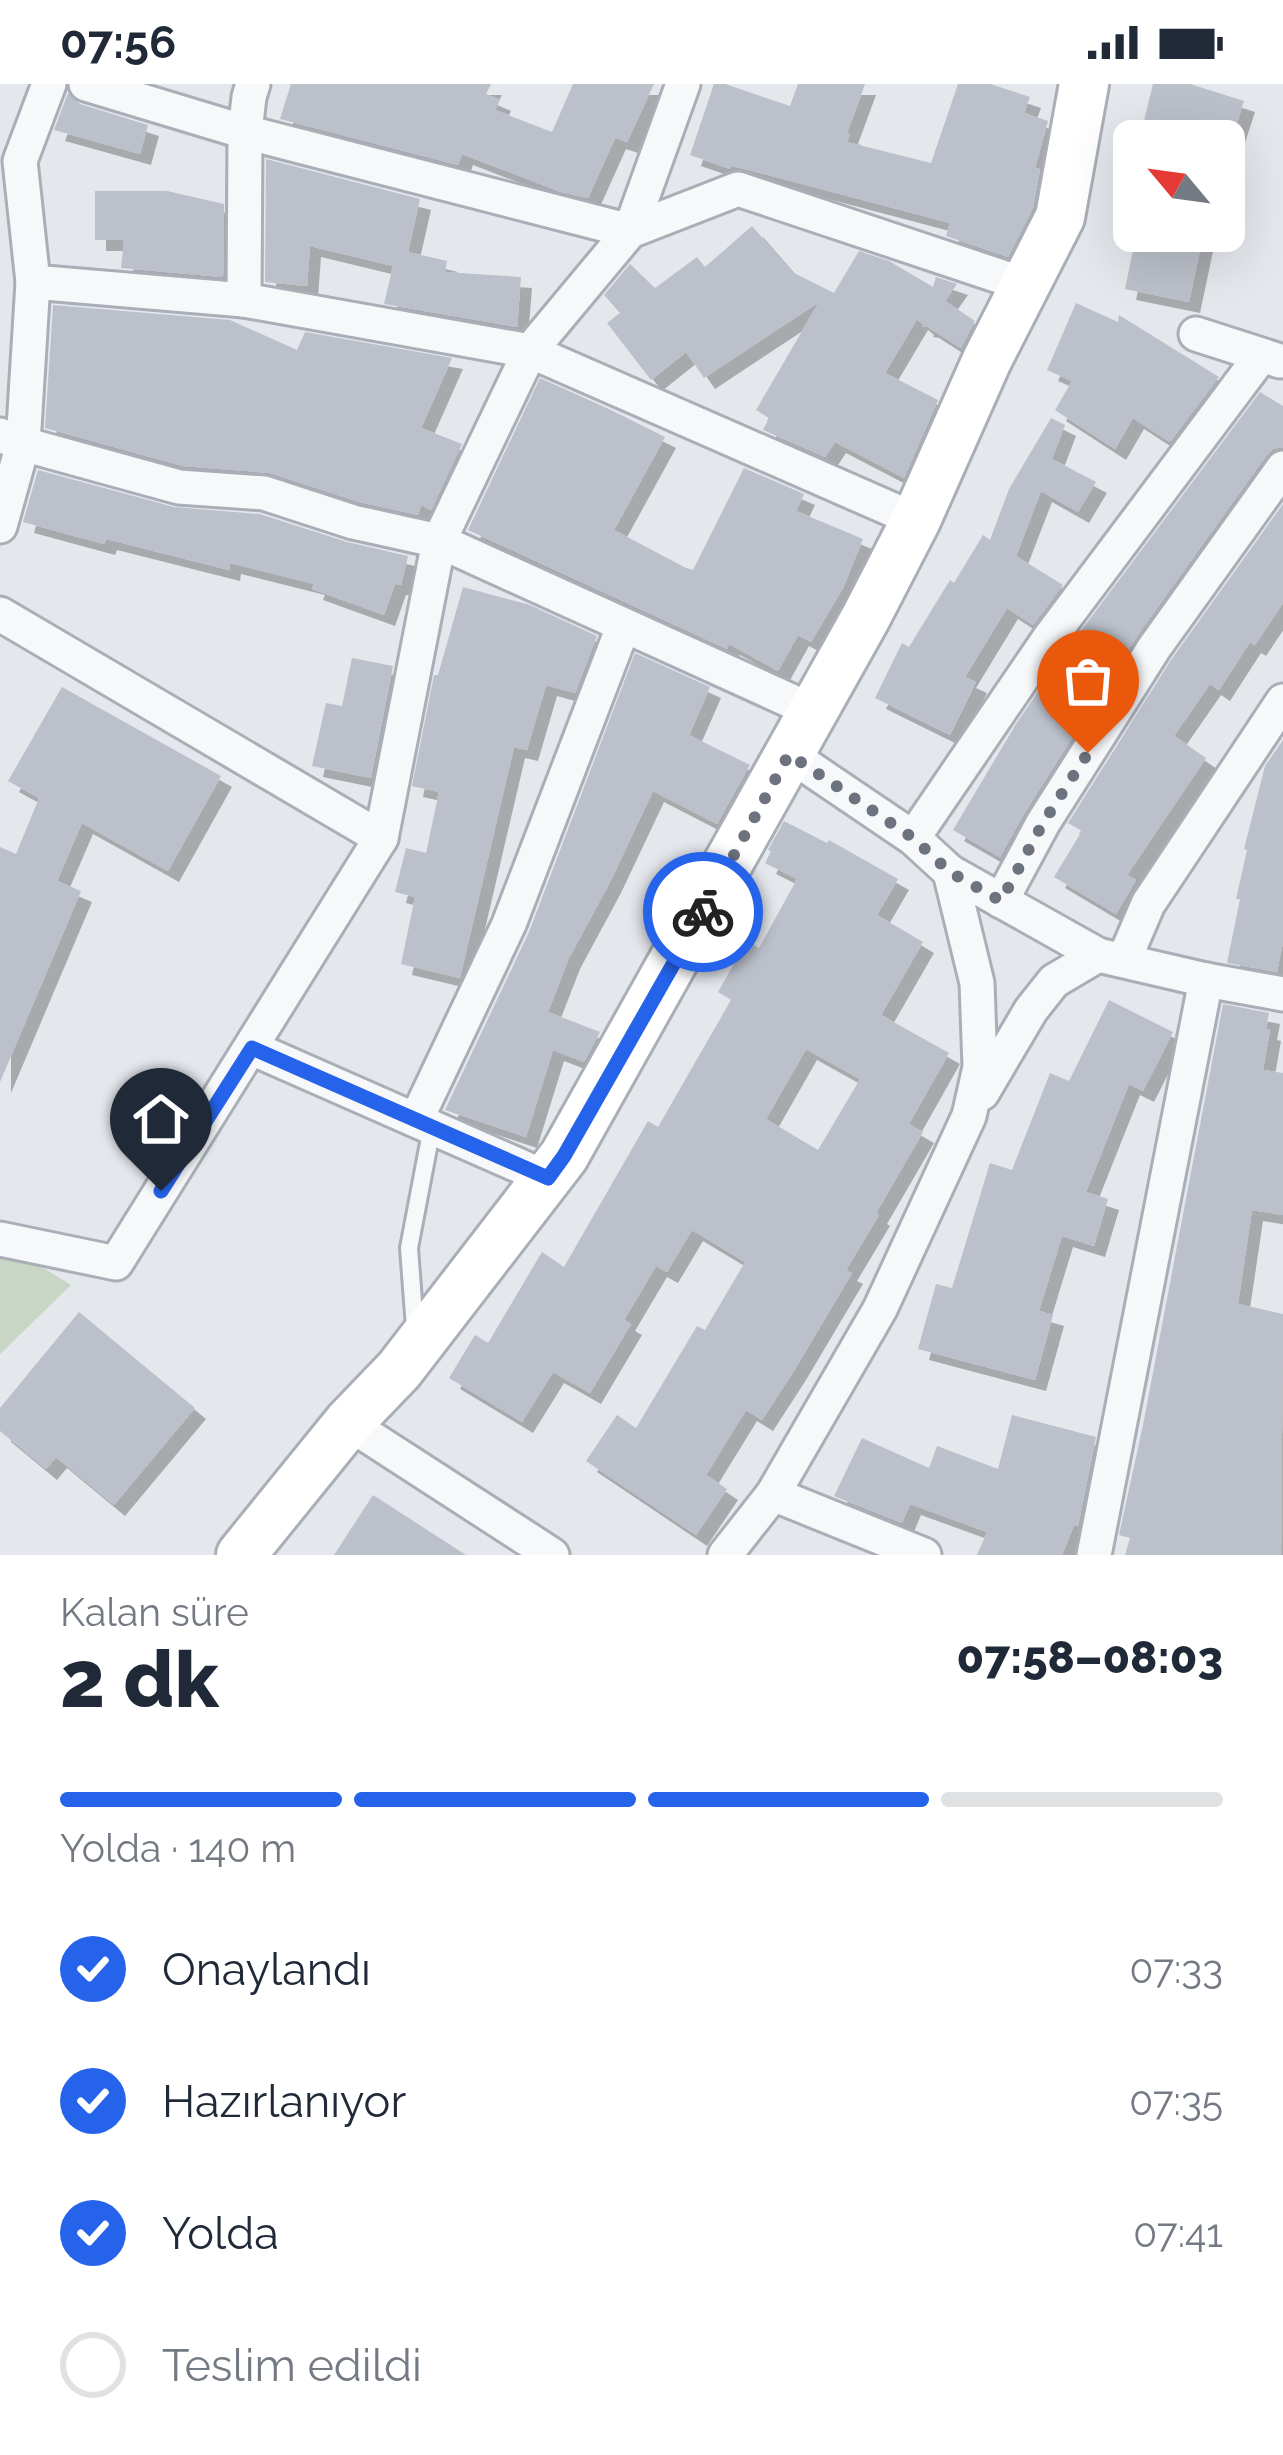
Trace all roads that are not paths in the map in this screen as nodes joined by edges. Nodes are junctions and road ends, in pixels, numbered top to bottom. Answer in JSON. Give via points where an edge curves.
{"nodes":[{"id":1,"x":49,"y":84,"type":"edge"},
{"id":2,"x":86,"y":84,"type":"edge"},
{"id":3,"x":253,"y":84,"type":"edge"},
{"id":4,"x":683,"y":84,"type":"edge"},
{"id":5,"x":1084,"y":84,"type":"edge"},
{"id":6,"x":245,"y":132,"type":"junction"},
{"id":7,"x":630,"y":231,"type":"junction"},
{"id":8,"x":33,"y":283,"type":"junction"},
{"id":9,"x":1026,"y":285,"type":"junction"},
{"id":10,"x":244,"y":300,"type":"junction"},
{"id":11,"x":1196,"y":334,"type":"dead end"},
{"id":12,"x":530,"y":351,"type":"junction"},
{"id":13,"x":1272,"y":359,"type":"edge"},
{"id":14,"x":11,"y":439,"type":"edge"},
{"id":15,"x":1283,"y":468,"type":"edge"},
{"id":16,"x":916,"y":520,"type":"junction"},
{"id":17,"x":0,"y":526,"type":"edge"},
{"id":18,"x":439,"y":541,"type":"junction"},
{"id":19,"x":0,"y":614,"type":"edge"},
{"id":20,"x":623,"y":627,"type":"junction"},
{"id":21,"x":1283,"y":701,"type":"edge"},
{"id":22,"x":813,"y":711,"type":"junction"},
{"id":23,"x":789,"y":754,"type":"junction"},
{"id":24,"x":381,"y":838,"type":"junction"},
{"id":25,"x":913,"y":838,"type":"junction"},
{"id":26,"x":950,"y":872,"type":"junction"},
{"id":27,"x":1001,"y":901,"type":"junction"},
{"id":28,"x":1111,"y":957,"type":"junction"},
{"id":29,"x":1207,"y":980,"type":"junction"},
{"id":30,"x":1283,"y":994,"type":"edge"},
{"id":31,"x":252,"y":1048,"type":"junction"},
{"id":32,"x":969,"y":1116,"type":"junction"},
{"id":33,"x":424,"y":1124,"type":"junction"},
{"id":34,"x":548,"y":1178,"type":"junction"},
{"id":35,"x":0,"y":1239,"type":"edge"},
{"id":36,"x":417,"y":1347,"type":"junction"},
{"id":37,"x":348,"y":1424,"type":"junction"},
{"id":38,"x":773,"y":1494,"type":"junction"},
{"id":39,"x":241,"y":1555,"type":"edge"},
{"id":40,"x":552,"y":1555,"type":"edge"},
{"id":41,"x":725,"y":1555,"type":"edge"},
{"id":42,"x":924,"y":1555,"type":"edge"},
{"id":43,"x":1094,"y":1555,"type":"edge"}],
"edges":[{"from":1,"to":8,"type":"street","via":[[20,161]]},
{"from":2,"to":6,"type":"street"},
{"from":3,"to":6,"type":"street"},
{"from":4,"to":7,"type":"street"},
{"from":5,"to":9,"type":"street","via":[[1060,217]]},
{"from":6,"to":7,"type":"street"},
{"from":6,"to":10,"type":"street"},
{"from":7,"to":9,"type":"street","via":[[738,189]]},
{"from":7,"to":12,"type":"street"},
{"from":8,"to":10,"type":"street"},
{"from":8,"to":14,"type":"street"},
{"from":9,"to":16,"type":"street"},
{"from":10,"to":12,"type":"street"},
{"from":11,"to":13,"type":"street"},
{"from":12,"to":16,"type":"street"},
{"from":12,"to":18,"type":"street"},
{"from":13,"to":25,"type":"street","via":[[1048,640]]},
{"from":14,"to":17,"type":"street"},
{"from":14,"to":18,"type":"street","via":[[178,487],[264,493]]},
{"from":15,"to":27,"type":"street","via":[[1154,648]]},
{"from":16,"to":22,"type":"street"},
{"from":18,"to":20,"type":"street"},
{"from":18,"to":24,"type":"street"},
{"from":19,"to":24,"type":"street"},
{"from":20,"to":22,"type":"street"},
{"from":20,"to":33,"type":"street"},
{"from":21,"to":28,"type":"street"},
{"from":22,"to":23,"type":"street"},
{"from":23,"to":25,"type":"street"},
{"from":23,"to":34,"type":"street"},
{"from":24,"to":31,"type":"street"},
{"from":25,"to":26,"type":"street"},
{"from":26,"to":27,"type":"street"},
{"from":26,"to":32,"type":"street","via":[[977,983],[980,1067]]},
{"from":27,"to":28,"type":"street"},
{"from":28,"to":29,"type":"street"},
{"from":28,"to":32,"type":"street","via":[[1054,981]]},
{"from":29,"to":30,"type":"street"},
{"from":29,"to":43,"type":"street"},
{"from":31,"to":33,"type":"street"},
{"from":31,"to":35,"type":"street","via":[[116,1263]]},
{"from":32,"to":38,"type":"street","via":[[880,1309]]},
{"from":33,"to":34,"type":"street"},
{"from":33,"to":36,"type":"lane","via":[[409,1248]]},
{"from":34,"to":36,"type":"street"},
{"from":36,"to":37,"type":"street"},
{"from":37,"to":39,"type":"street"},
{"from":37,"to":40,"type":"street"},
{"from":38,"to":41,"type":"street"},
{"from":38,"to":42,"type":"street"}]}
